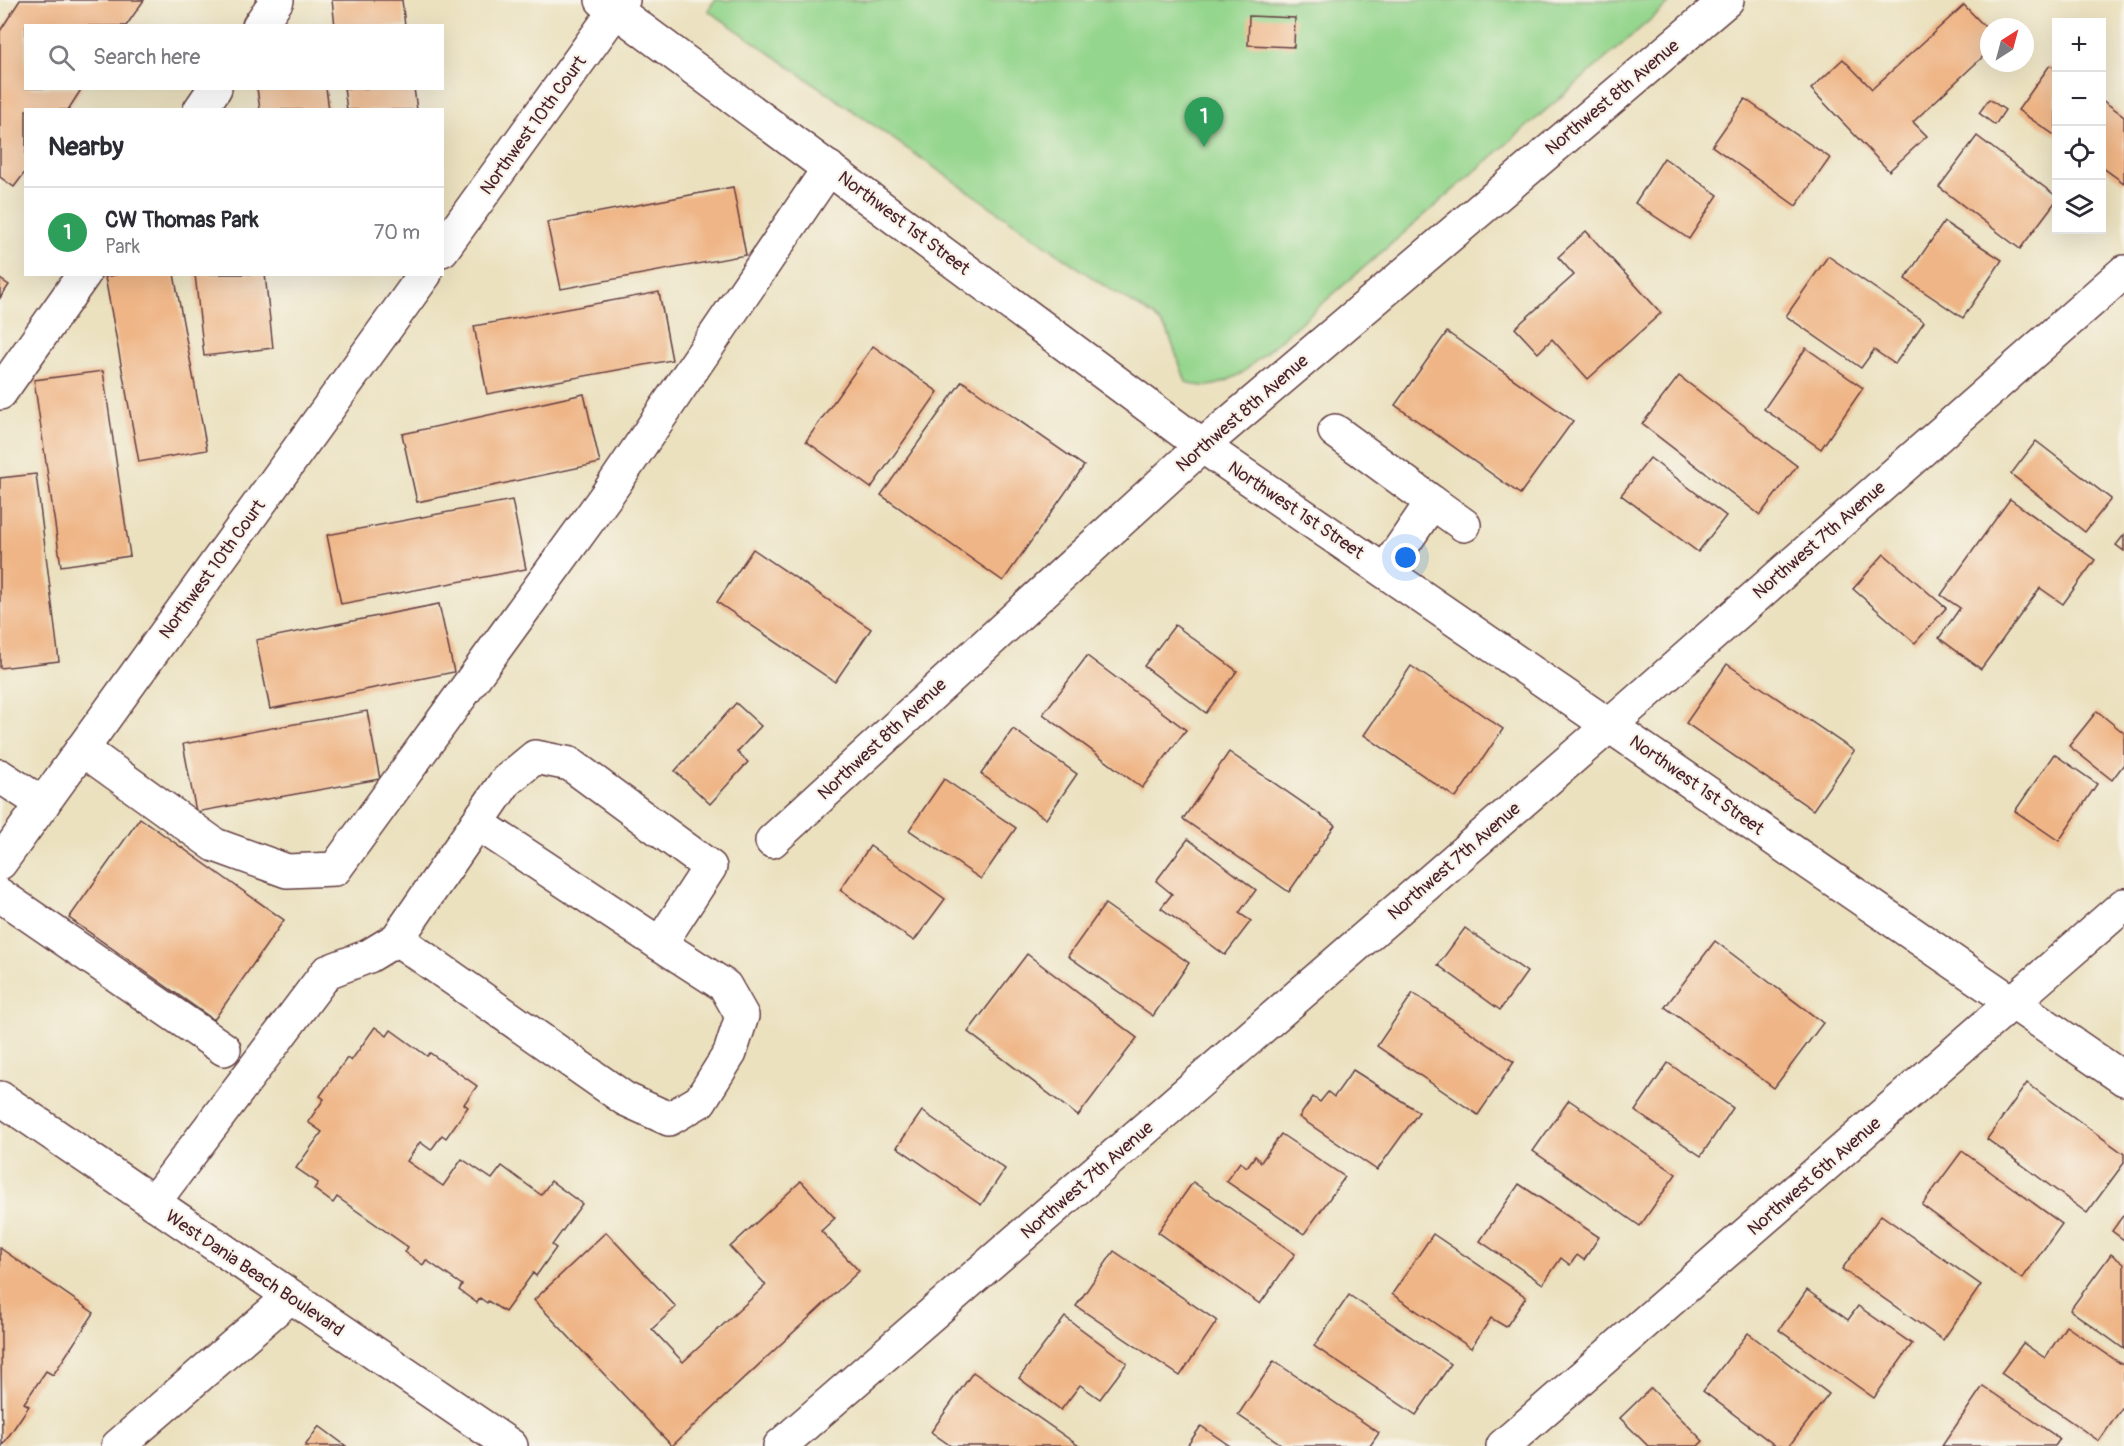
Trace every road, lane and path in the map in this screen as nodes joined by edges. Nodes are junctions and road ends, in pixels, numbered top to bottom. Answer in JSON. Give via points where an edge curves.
{"nodes":[{"id":1,"x":277,"y":0,"type":"edge"},
{"id":2,"x":1727,"y":0,"type":"edge"},
{"id":3,"x":614,"y":3,"type":"edge"},
{"id":4,"x":260,"y":24,"type":"edge"},
{"id":5,"x":214,"y":90,"type":"edge"},
{"id":6,"x":201,"y":108,"type":"edge"},
{"id":7,"x":829,"y":168,"type":"junction"},
{"id":8,"x":444,"y":247,"type":"edge"},
{"id":9,"x":2124,"y":272,"type":"edge"},
{"id":10,"x":83,"y":276,"type":"edge"},
{"id":11,"x":424,"y":276,"type":"edge"},
{"id":12,"x":0,"y":393,"type":"edge"},
{"id":13,"x":1335,"y":431,"type":"dead end"},
{"id":14,"x":1202,"y":446,"type":"junction"},
{"id":15,"x":1432,"y":502,"type":"junction"},
{"id":16,"x":1464,"y":525,"type":"dead end"},
{"id":17,"x":1385,"y":571,"type":"junction"},
{"id":18,"x":1610,"y":725,"type":"junction"},
{"id":19,"x":82,"y":749,"type":"junction"},
{"id":20,"x":0,"y":776,"type":"edge"},
{"id":21,"x":43,"y":804,"type":"junction"},
{"id":22,"x":477,"y":823,"type":"junction"},
{"id":23,"x":772,"y":841,"type":"dead end"},
{"id":24,"x":0,"y":863,"type":"edge"},
{"id":25,"x":0,"y":895,"type":"edge"},
{"id":26,"x":2124,"y":904,"type":"edge"},
{"id":27,"x":397,"y":939,"type":"junction"},
{"id":28,"x":660,"y":944,"type":"junction"},
{"id":29,"x":2012,"y":1004,"type":"junction"},
{"id":30,"x":224,"y":1049,"type":"dead end"},
{"id":31,"x":2124,"y":1079,"type":"edge"},
{"id":32,"x":0,"y":1098,"type":"edge"},
{"id":33,"x":153,"y":1203,"type":"junction"},
{"id":34,"x":290,"y":1297,"type":"junction"},
{"id":35,"x":118,"y":1446,"type":"edge"},
{"id":36,"x":511,"y":1446,"type":"edge"},
{"id":37,"x":780,"y":1446,"type":"edge"},
{"id":38,"x":1503,"y":1446,"type":"edge"}],
"edges":[{"from":1,"to":4,"type":"street"},
{"from":2,"to":14,"type":"street","name":"Northwest 8th Avenue"},
{"from":3,"to":7,"type":"street","name":"Northwest 1st Street"},
{"from":3,"to":8,"type":"street","name":"Northwest 10th Court"},
{"from":5,"to":6,"type":"street"},
{"from":7,"to":14,"type":"street","name":"Northwest 1st Street"},
{"from":7,"to":19,"type":"street","via":[[606,496],[335,869],[287,871],[215,846]]},
{"from":9,"to":18,"type":"street","name":"Northwest 7th Avenue"},
{"from":10,"to":12,"type":"street"},
{"from":11,"to":19,"type":"street","name":"Northwest 10th Court"},
{"from":13,"to":15,"type":"street"},
{"from":14,"to":17,"type":"street","name":"Northwest 1st Street"},
{"from":14,"to":23,"type":"street","name":"Northwest 8th Avenue"},
{"from":15,"to":16,"type":"street"},
{"from":15,"to":17,"type":"street"},
{"from":17,"to":18,"type":"street","name":"Northwest 1st Street"},
{"from":18,"to":29,"type":"street","name":"Northwest 1st Street"},
{"from":18,"to":37,"type":"street","name":"Northwest 7th Avenue"},
{"from":19,"to":21,"type":"street","name":"Northwest 10th Court"},
{"from":20,"to":21,"type":"street"},
{"from":21,"to":24,"type":"street","name":"Northwest 10th Court"},
{"from":22,"to":27,"type":"street"},
{"from":22,"to":28,"type":"street"},
{"from":22,"to":28,"type":"street","via":[[506,781],[535,757],[570,764],[710,867]]},
{"from":25,"to":30,"type":"street"},
{"from":26,"to":29,"type":"street","name":"Northwest 6th Avenue"},
{"from":27,"to":28,"type":"street","via":[[625,1100],[669,1119],[700,1101],[730,1053],[741,1016],[725,986]]},
{"from":27,"to":33,"type":"street","via":[[369,956],[327,972]]},
{"from":29,"to":31,"type":"street","name":"Northwest 1st Street"},
{"from":29,"to":38,"type":"street","name":"Northwest 6th Avenue"},
{"from":32,"to":33,"type":"street","name":"West Dania Beach Boulevard"},
{"from":33,"to":34,"type":"street","name":"West Dania Beach Boulevard"},
{"from":34,"to":35,"type":"street"},
{"from":34,"to":36,"type":"street","name":"West Dania Beach Boulevard"}]}
